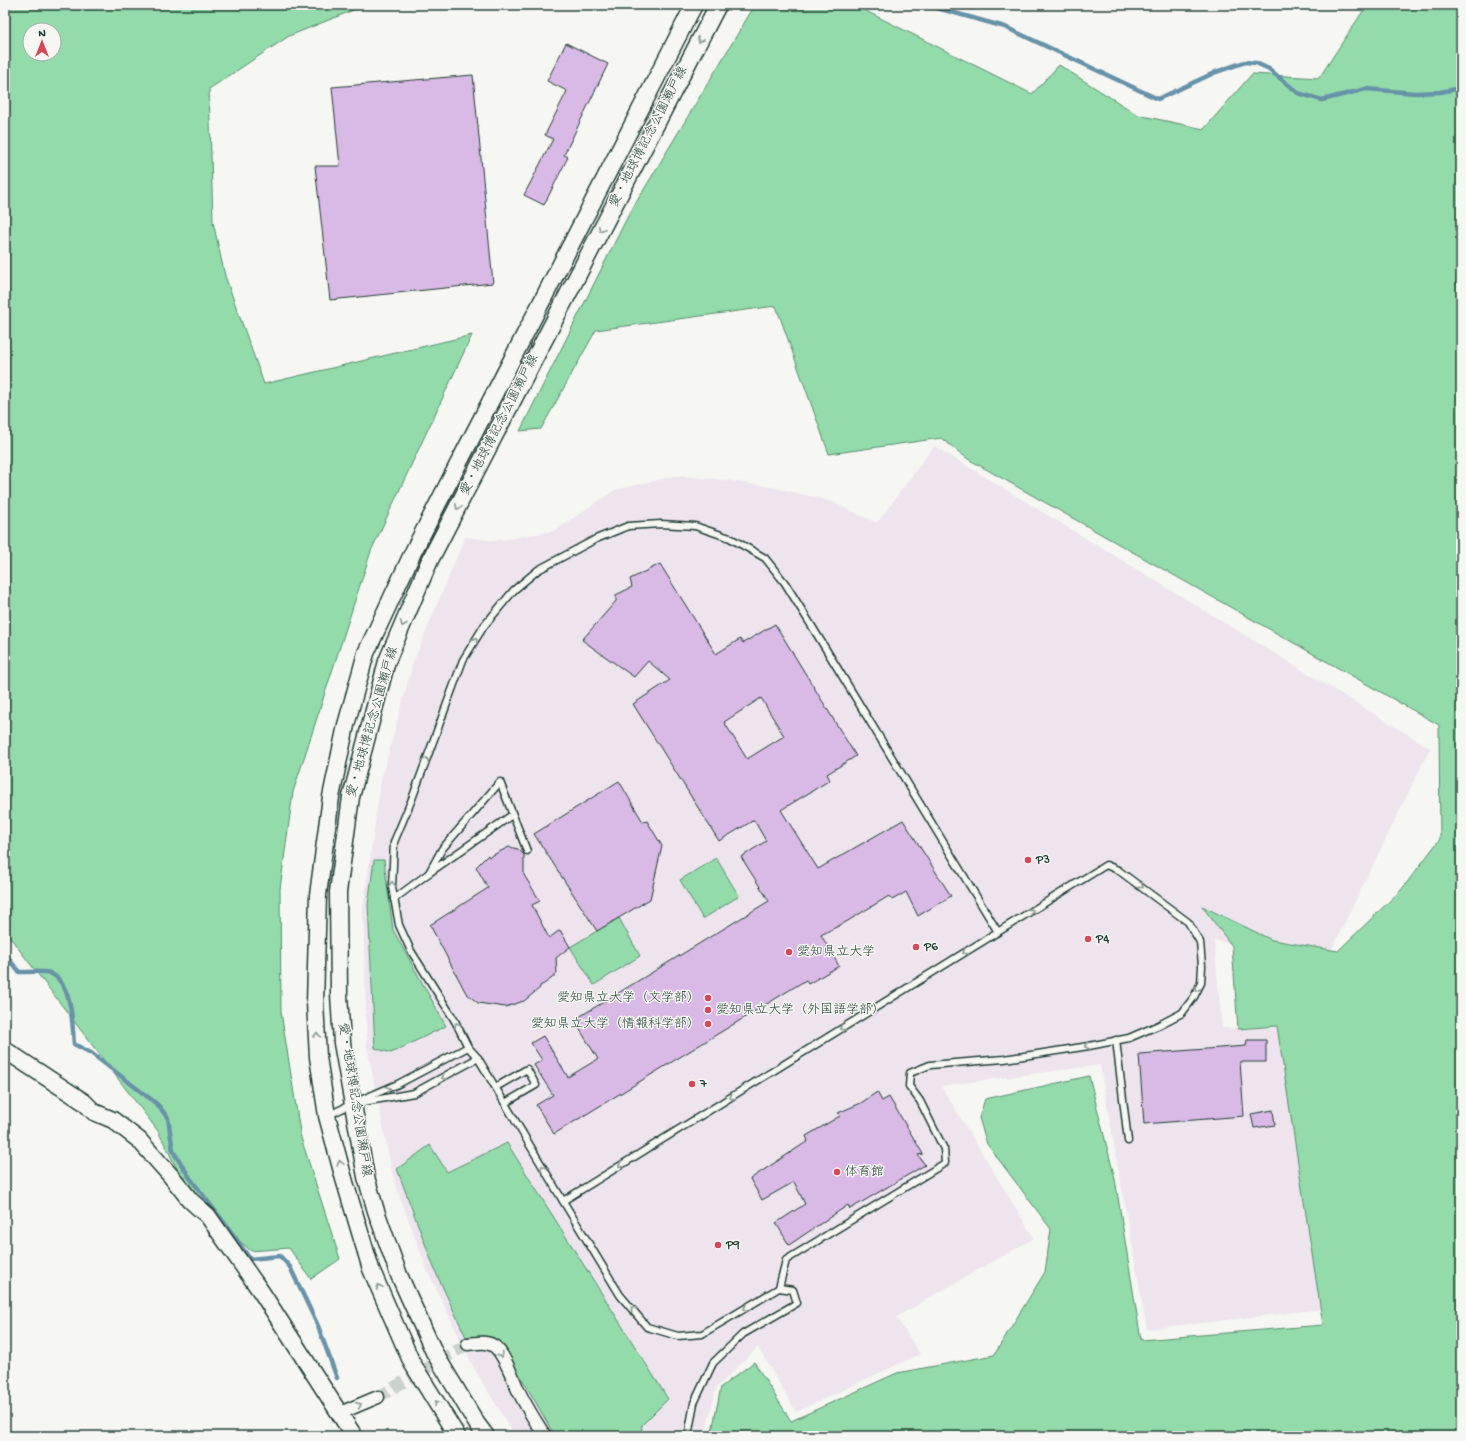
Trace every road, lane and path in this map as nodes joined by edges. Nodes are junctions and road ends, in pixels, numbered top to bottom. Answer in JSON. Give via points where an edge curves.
{"nodes":[{"id":1,"x":694,"y":5,"type":"edge"},
{"id":2,"x":718,"y":5,"type":"edge"},
{"id":3,"x":512,"y":815,"type":"junction"},
{"id":4,"x":527,"y":851,"type":"dead end"},
{"id":5,"x":429,"y":873,"type":"junction"},
{"id":6,"x":394,"y":899,"type":"junction"},
{"id":7,"x":998,"y":932,"type":"junction"},
{"id":8,"x":1116,"y":1040,"type":"junction"},
{"id":9,"x":468,"y":1047,"type":"junction"},
{"id":10,"x":5,"y":1050,"type":"edge"},
{"id":11,"x":478,"y":1058,"type":"junction"},
{"id":12,"x":496,"y":1087,"type":"junction"},
{"id":13,"x":505,"y":1103,"type":"junction"},
{"id":14,"x":352,"y":1104,"type":"junction"},
{"id":15,"x":327,"y":1116,"type":"junction"},
{"id":16,"x":1128,"y":1141,"type":"dead end"},
{"id":17,"x":562,"y":1201,"type":"junction"},
{"id":18,"x":779,"y":1288,"type":"junction"},
{"id":19,"x":468,"y":1344,"type":"tunnel mouth"},
{"id":20,"x":378,"y":1397,"type":"tunnel mouth"},
{"id":21,"x":340,"y":1413,"type":"junction"},
{"id":22,"x":354,"y":1436,"type":"edge"},
{"id":23,"x":457,"y":1436,"type":"edge"},
{"id":24,"x":486,"y":1436,"type":"edge"},
{"id":25,"x":545,"y":1436,"type":"edge"},
{"id":26,"x":688,"y":1436,"type":"edge"}],
"edges":[{"from":15,"to":1,"type":"main road","name":"愛・地球博記念公園瀬戸線","one_way":true,"via":[[318,1057],[315,1003],[318,895],[331,797],[346,725],[366,653],[417,543]]},
{"from":2,"to":14,"type":"main road","name":"愛・地球博記念公園瀬戸線","one_way":true,"via":[[430,560],[387,661],[351,797],[338,892],[342,1042]]},
{"from":3,"to":4,"type":"lane"},
{"from":3,"to":5,"type":"lane"},
{"from":3,"to":5,"type":"lane","via":[[500,782],[442,849]]},
{"from":5,"to":6,"type":"lane"},
{"from":6,"to":7,"type":"lane","one_way":true,"via":[[394,842],[463,660],[484,626],[514,590],[538,570],[596,539],[628,526],[660,524],[695,526],[730,538],[765,558],[785,583]]},
{"from":9,"to":6,"type":"lane","one_way":true,"via":[[455,1020],[411,951],[399,925]]},
{"from":7,"to":8,"type":"lane","one_way":true,"via":[[1106,865],[1123,873],[1188,922],[1200,942],[1202,966],[1200,982],[1194,997],[1182,1012],[1159,1025],[1129,1038]]},
{"from":7,"to":17,"type":"lane","one_way":true},
{"from":8,"to":16,"type":"lane"},
{"from":8,"to":18,"type":"lane","one_way":true,"via":[[1004,1059],[930,1065],[910,1073],[909,1086],[920,1101],[944,1149],[945,1163],[786,1260]]},
{"from":9,"to":11,"type":"lane"},
{"from":14,"to":9,"type":"lane","one_way":true,"via":[[398,1084]]},
{"from":10,"to":21,"type":"main road","via":[[84,1102],[94,1112],[113,1120],[139,1140],[190,1200],[208,1216]]},
{"from":11,"to":12,"type":"lane"},
{"from":11,"to":14,"type":"lane","one_way":true,"via":[[414,1093]]},
{"from":12,"to":13,"type":"lane"},
{"from":12,"to":13,"type":"lane","via":[[527,1069],[536,1085]]},
{"from":17,"to":13,"type":"lane","one_way":true},
{"from":14,"to":15,"type":"lane"},
{"from":14,"to":24,"type":"main road","name":"愛・地球博記念公園瀬戸線","via":[[366,1177],[399,1275],[434,1352]]},
{"from":23,"to":15,"type":"main road","name":"愛・地球博記念公園瀬戸線","one_way":true,"via":[[412,1363],[371,1269]]},
{"from":18,"to":17,"type":"lane","one_way":true,"via":[[702,1334],[678,1336],[647,1327],[620,1295]]},
{"from":18,"to":26,"type":"lane","via":[[793,1290],[798,1302],[743,1334],[713,1363],[694,1403]]},
{"from":19,"to":25,"type":"street","one_way":true,"via":[[484,1342],[496,1347],[506,1362],[532,1417]]},
{"from":21,"to":20,"type":"street","one_way":true},
{"from":21,"to":22,"type":"main road"}]}
